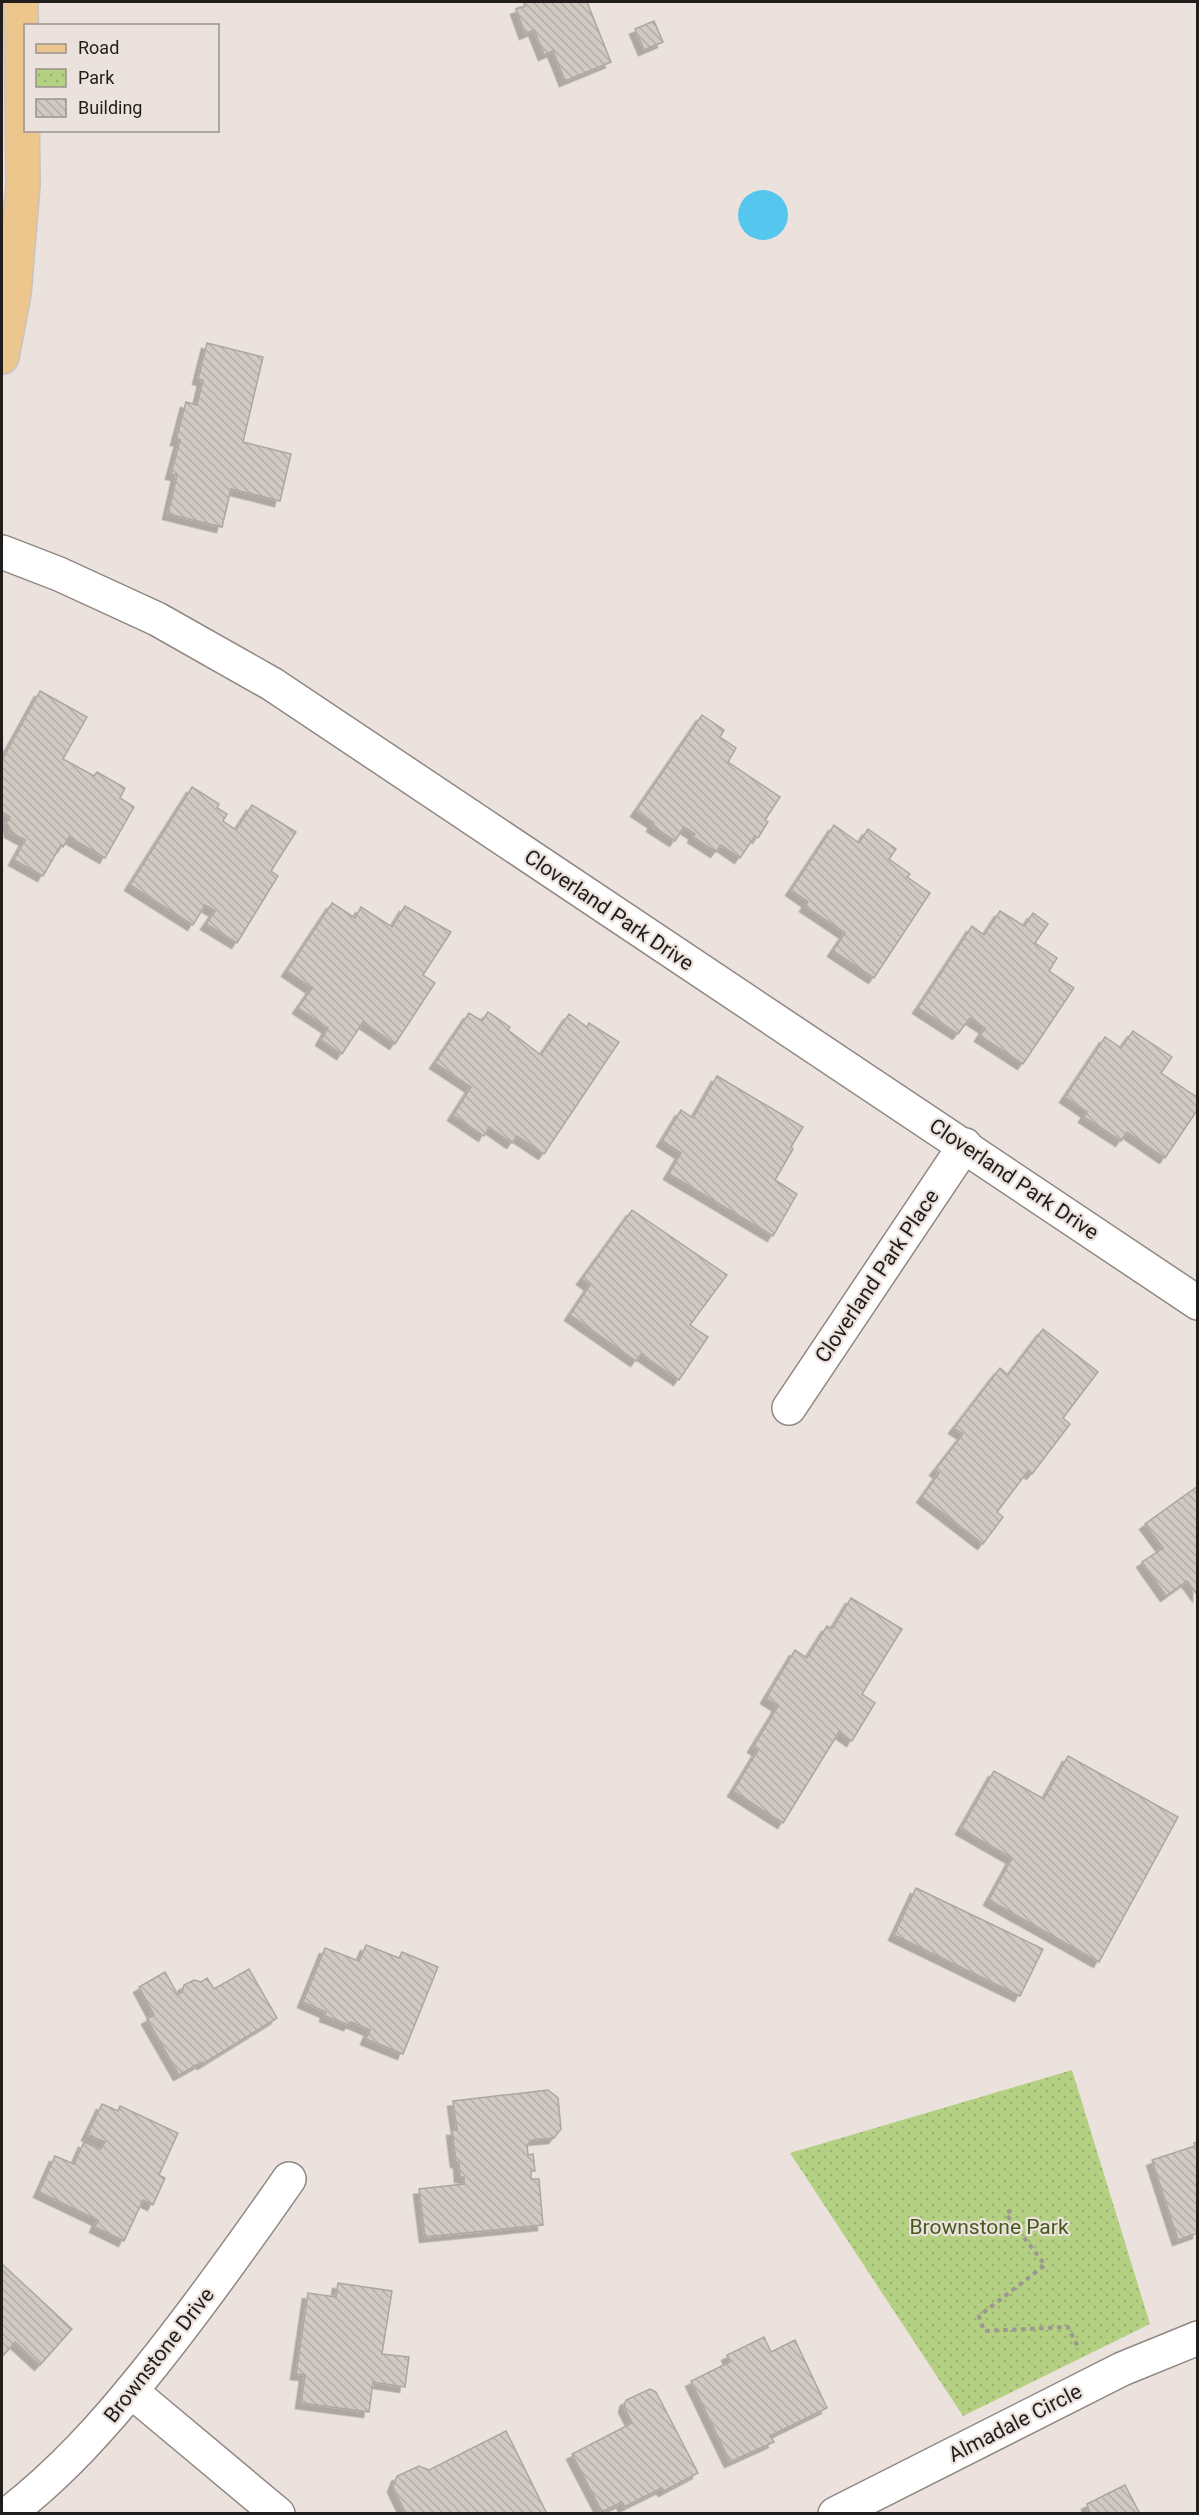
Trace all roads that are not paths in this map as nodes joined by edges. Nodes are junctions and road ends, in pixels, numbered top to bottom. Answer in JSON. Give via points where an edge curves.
{"nodes":[{"id":1,"x":21,"y":2,"type":"edge"},
{"id":2,"x":2,"y":357,"type":"edge"},
{"id":3,"x":2,"y":552,"type":"edge"},
{"id":4,"x":965,"y":1145,"type":"junction"},
{"id":5,"x":1197,"y":1303,"type":"edge"},
{"id":6,"x":789,"y":1408,"type":"dead end"},
{"id":7,"x":289,"y":2179,"type":"dead end"},
{"id":8,"x":1197,"y":2338,"type":"edge"},
{"id":9,"x":131,"y":2391,"type":"junction"},
{"id":10,"x":8,"y":2514,"type":"edge"},
{"id":11,"x":278,"y":2514,"type":"edge"},
{"id":12,"x":835,"y":2514,"type":"edge"}],
"edges":[{"from":1,"to":2,"type":"main road","via":[[23,185],[14,294]]},
{"from":3,"to":4,"type":"street","name":"Cloverland Park Drive","via":[[157,619],[272,684]]},
{"from":4,"to":5,"type":"street","name":"Cloverland Park Drive"},
{"from":4,"to":6,"type":"street","name":"Cloverland Park Place"},
{"from":7,"to":9,"type":"street","name":"Brownstone Drive","via":[[225,2271]]},
{"from":8,"to":12,"type":"street","name":"Almadale Circle","via":[[1096,2382]]},
{"from":9,"to":10,"type":"street","name":"Brownstone Drive","via":[[78,2452]]},
{"from":9,"to":11,"type":"street"}]}
